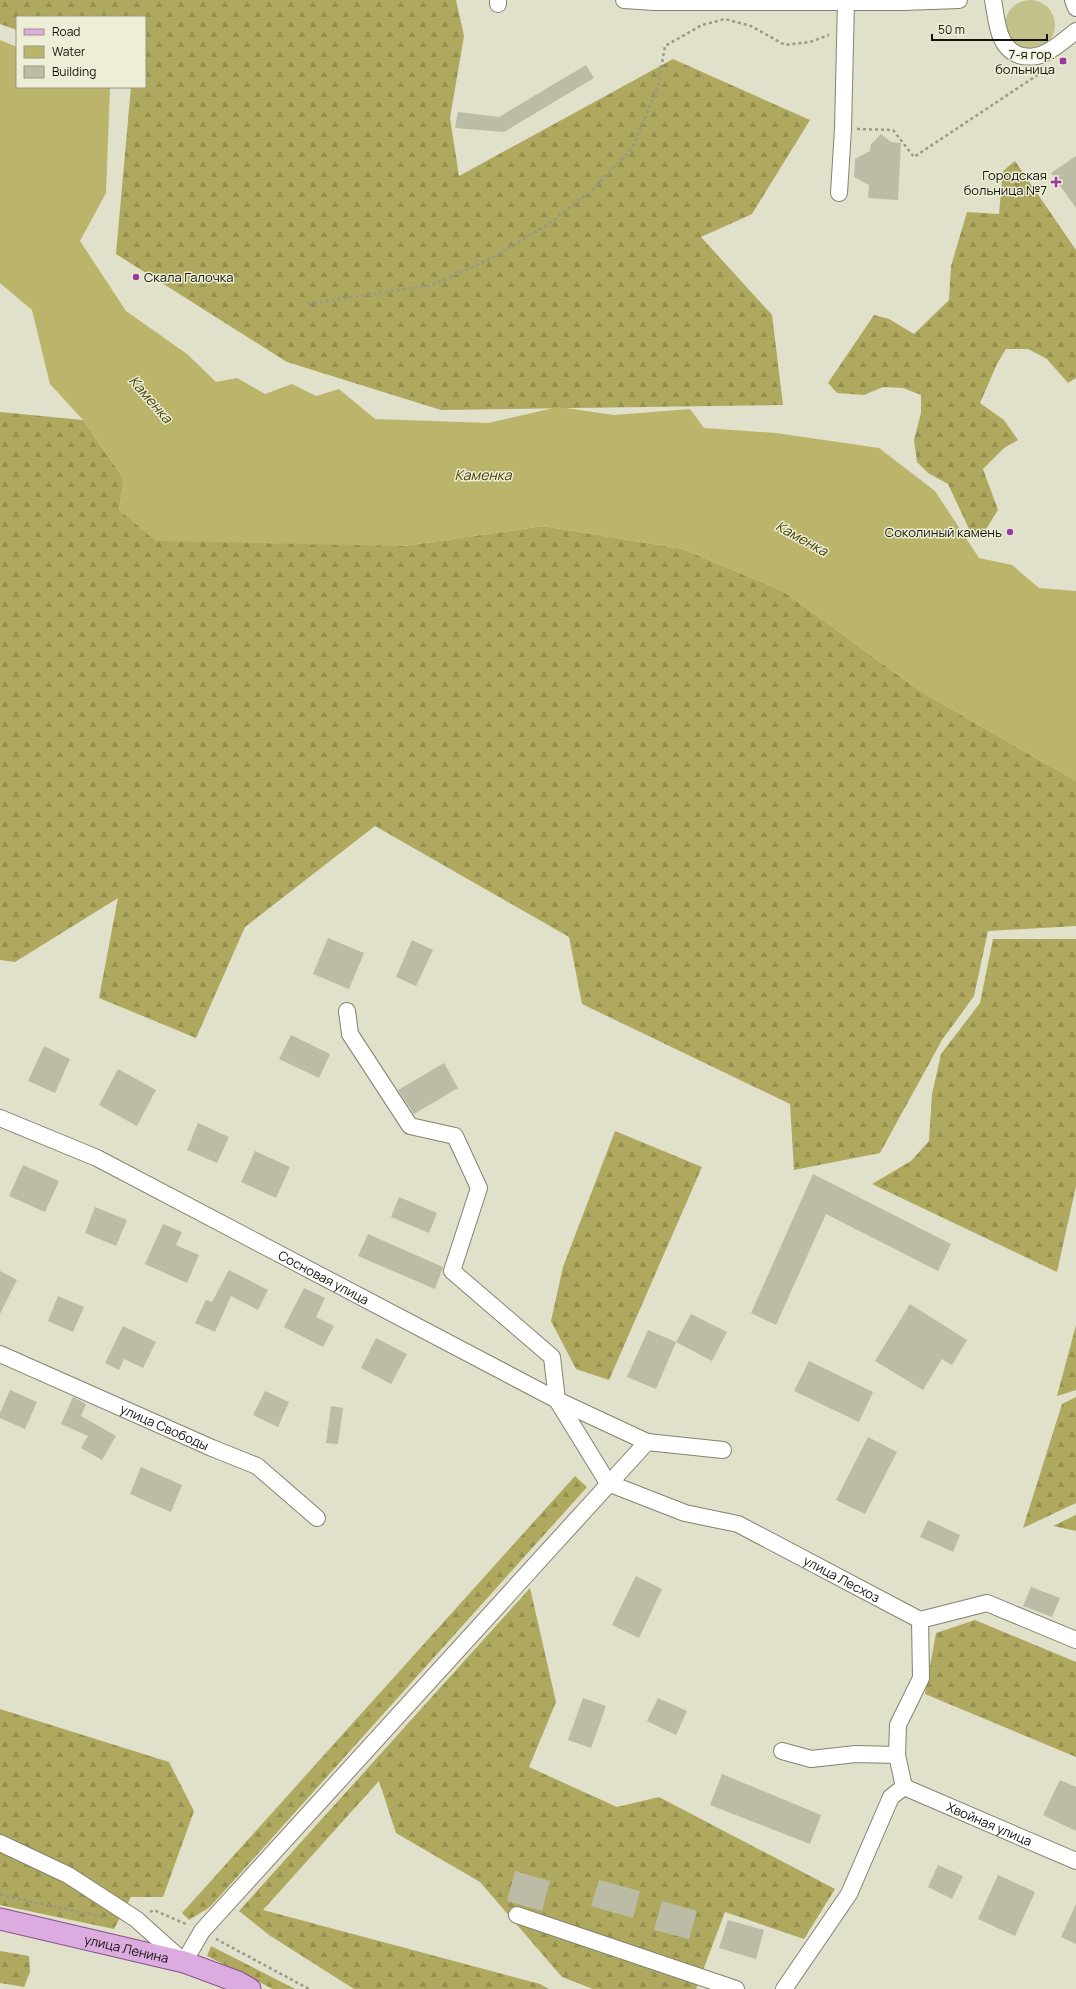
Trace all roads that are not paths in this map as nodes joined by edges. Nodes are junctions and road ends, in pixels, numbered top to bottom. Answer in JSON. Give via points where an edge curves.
{"nodes":[{"id":1,"x":624,"y":0,"type":"edge"},
{"id":2,"x":959,"y":0,"type":"edge"},
{"id":3,"x":993,"y":0,"type":"edge"},
{"id":4,"x":1073,"y":0,"type":"edge"},
{"id":5,"x":846,"y":1,"type":"junction"},
{"id":6,"x":1076,"y":8,"type":"edge"},
{"id":7,"x":1076,"y":31,"type":"edge"},
{"id":8,"x":839,"y":193,"type":"dead end"},
{"id":9,"x":347,"y":1011,"type":"dead end"},
{"id":10,"x":0,"y":1118,"type":"edge"},
{"id":11,"x":0,"y":1354,"type":"edge"},
{"id":12,"x":557,"y":1400,"type":"junction"},
{"id":13,"x":647,"y":1442,"type":"junction"},
{"id":14,"x":723,"y":1450,"type":"dead end"},
{"id":15,"x":608,"y":1483,"type":"junction"},
{"id":16,"x":317,"y":1518,"type":"dead end"},
{"id":17,"x":920,"y":1620,"type":"junction"},
{"id":18,"x":1076,"y":1640,"type":"edge"},
{"id":19,"x":782,"y":1751,"type":"dead end"},
{"id":20,"x":897,"y":1755,"type":"junction"},
{"id":21,"x":904,"y":1787,"type":"junction"},
{"id":22,"x":0,"y":1843,"type":"edge"},
{"id":23,"x":1076,"y":1861,"type":"edge"},
{"id":24,"x":517,"y":1915,"type":"dead end"},
{"id":25,"x":0,"y":1919,"type":"edge"},
{"id":26,"x":184,"y":1962,"type":"junction"},
{"id":27,"x":250,"y":1989,"type":"edge"},
{"id":28,"x":736,"y":1989,"type":"edge"},
{"id":29,"x":784,"y":1989,"type":"edge"}],
"edges":[{"from":1,"to":5,"type":"street"},
{"from":2,"to":5,"type":"street"},
{"from":3,"to":7,"type":"street","via":[[999,35],[1006,47],[1017,55],[1043,55]]},
{"from":4,"to":6,"type":"street"},
{"from":5,"to":8,"type":"street"},
{"from":9,"to":12,"type":"street","via":[[350,1034],[410,1126],[455,1136],[479,1188],[452,1271],[552,1358]]},
{"from":10,"to":12,"type":"street","name":"Сосновая улица","via":[[97,1158]]},
{"from":11,"to":16,"type":"street","name":"улица Свободы","via":[[257,1466]]},
{"from":12,"to":13,"type":"street","name":"Сосновая улица"},
{"from":12,"to":15,"type":"street"},
{"from":13,"to":14,"type":"street","name":"Сосновая улица"},
{"from":13,"to":15,"type":"street"},
{"from":15,"to":17,"type":"street","name":"улица Лесхоз","via":[[685,1513],[738,1524]]},
{"from":15,"to":26,"type":"street","via":[[202,1931]]},
{"from":17,"to":18,"type":"street","via":[[987,1603]]},
{"from":17,"to":20,"type":"street","via":[[921,1678],[898,1725]]},
{"from":19,"to":20,"type":"street","via":[[811,1760],[856,1754]]},
{"from":20,"to":21,"type":"street"},
{"from":21,"to":23,"type":"street","name":"Хвойная улица"},
{"from":21,"to":29,"type":"street","via":[[891,1797],[849,1894]]},
{"from":22,"to":26,"type":"street","via":[[68,1876],[136,1919]]},
{"from":24,"to":28,"type":"street"},
{"from":25,"to":26,"type":"main road","name":"улица Ленина"},
{"from":26,"to":27,"type":"main road","name":"улица Ленина"}]}
